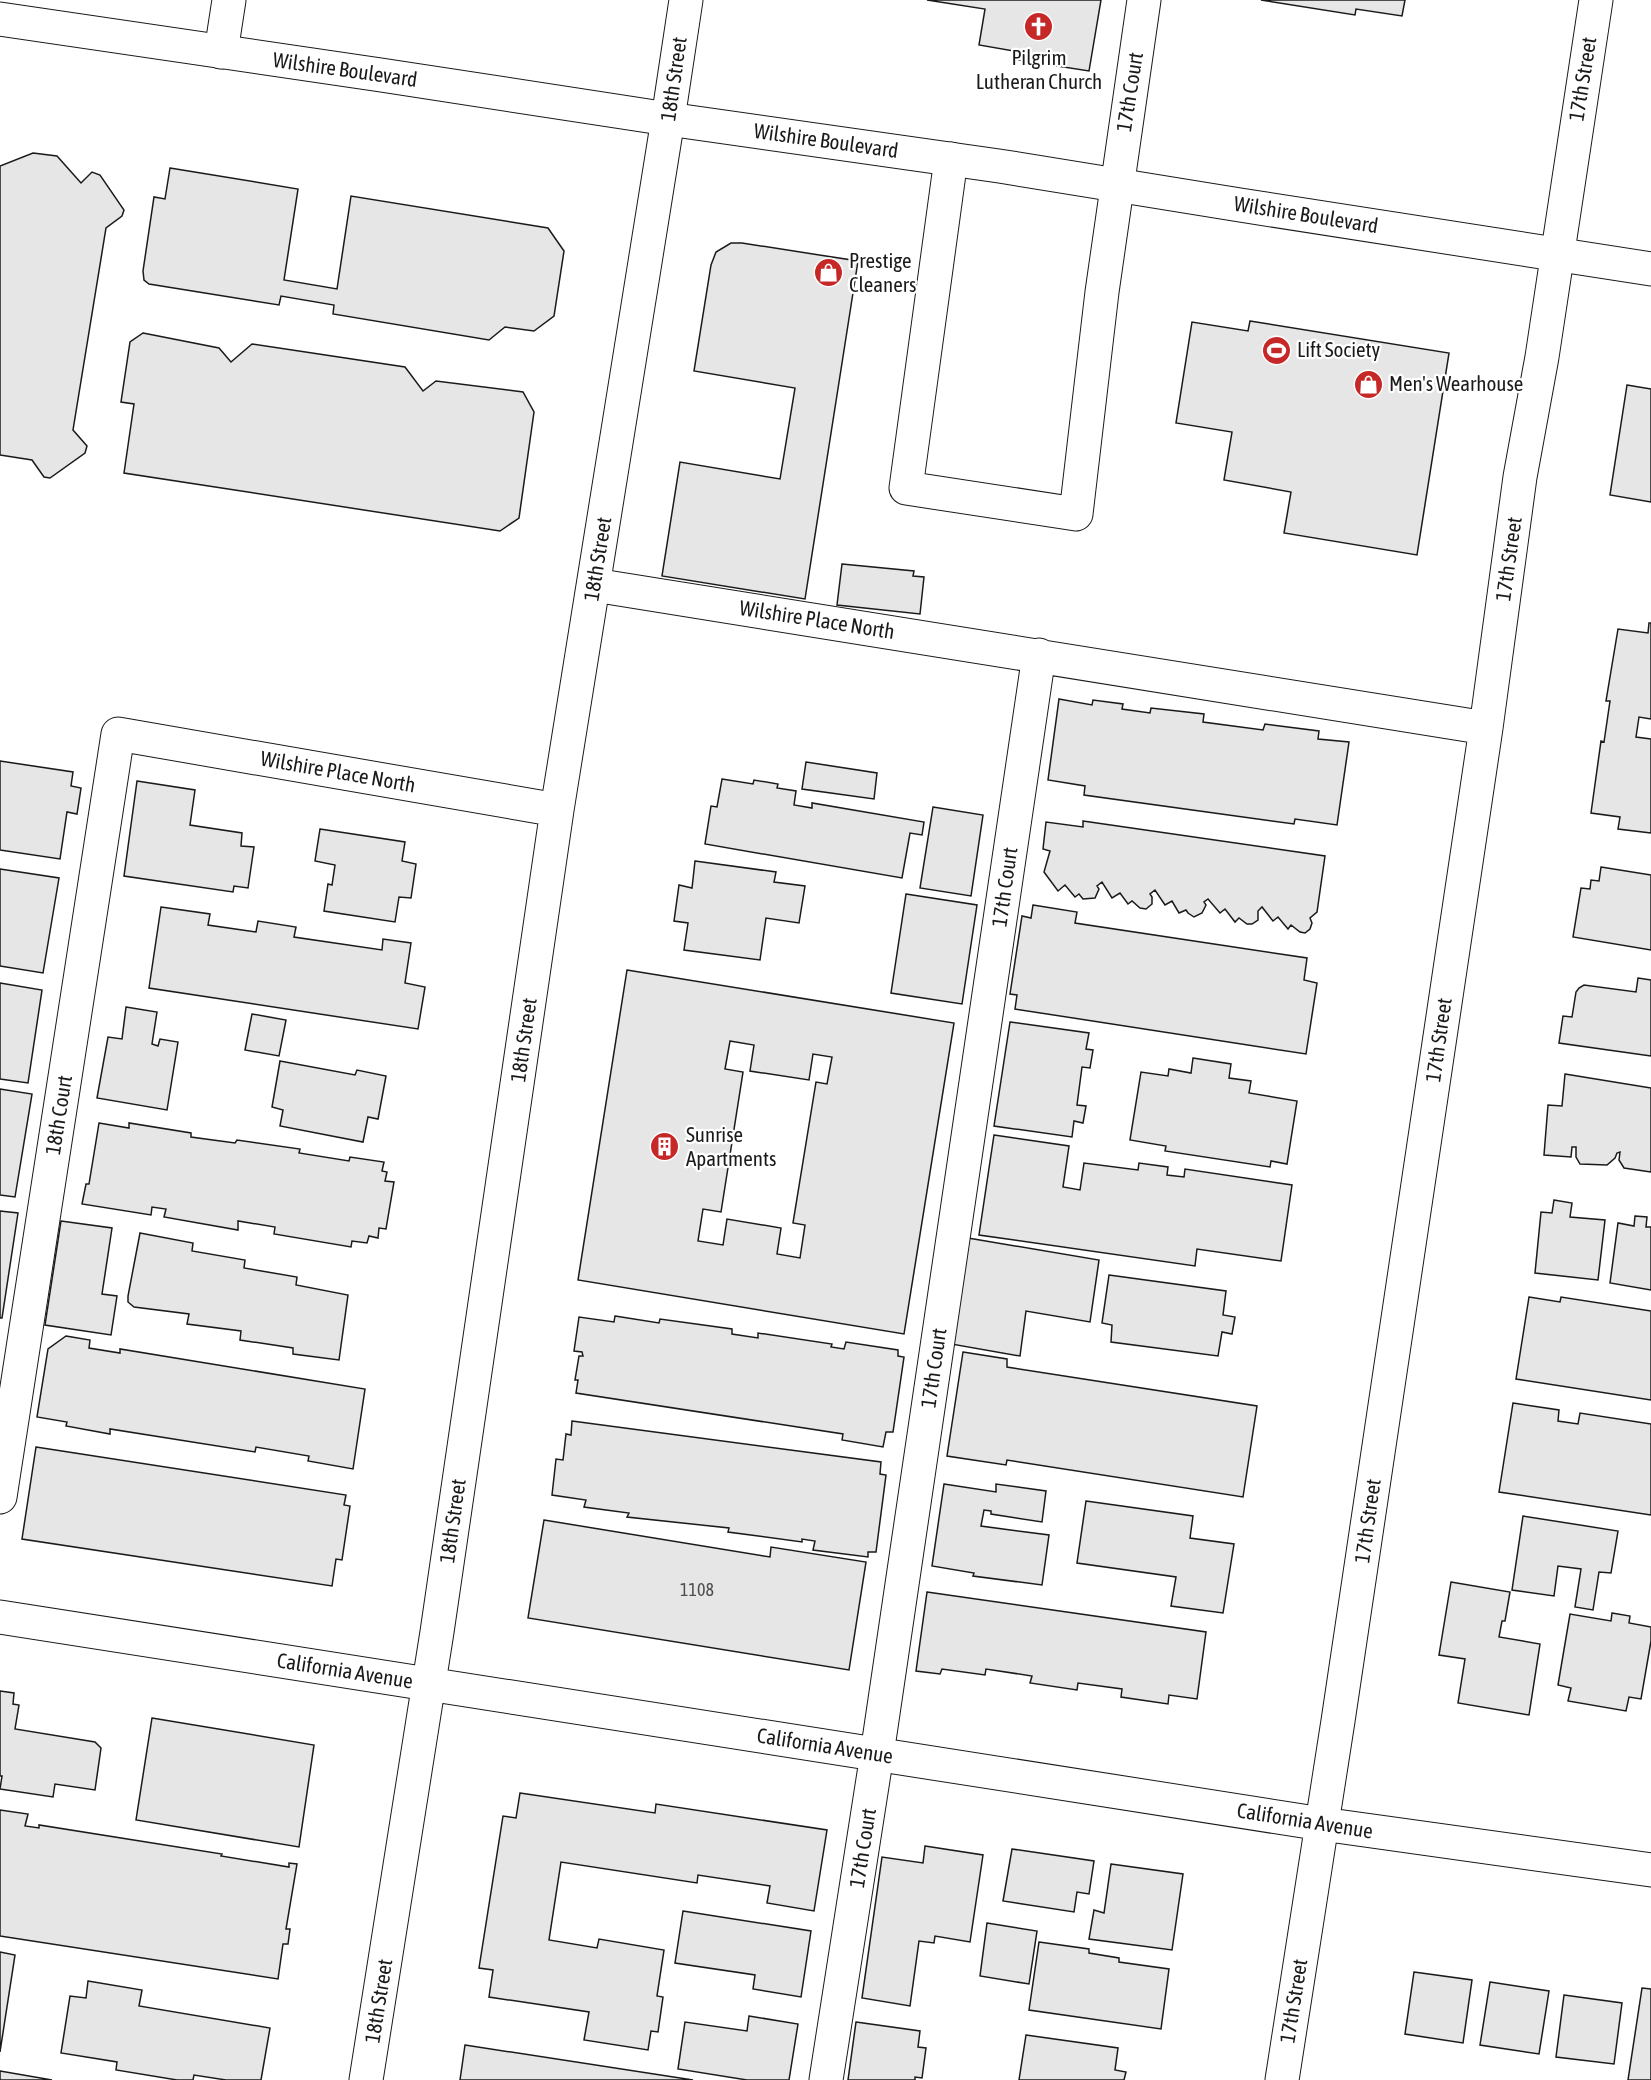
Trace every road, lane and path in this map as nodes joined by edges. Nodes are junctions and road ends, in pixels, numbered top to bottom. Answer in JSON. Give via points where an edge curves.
{"nodes":[{"id":1,"x":229,"y":0,"type":"edge"},
{"id":2,"x":686,"y":0,"type":"edge"},
{"id":3,"x":1144,"y":0,"type":"edge"},
{"id":4,"x":1596,"y":0,"type":"edge"},
{"id":5,"x":0,"y":20,"type":"edge"},
{"id":6,"x":221,"y":52,"type":"junction"},
{"id":7,"x":668,"y":119,"type":"junction"},
{"id":8,"x":951,"y":159,"type":"junction"},
{"id":9,"x":1116,"y":184,"type":"junction"},
{"id":10,"x":1556,"y":255,"type":"junction"},
{"id":11,"x":1651,"y":269,"type":"edge"},
{"id":12,"x":594,"y":585,"type":"junction"},
{"id":13,"x":1039,"y":655,"type":"junction"},
{"id":14,"x":1486,"y":728,"type":"junction"},
{"id":15,"x":118,"y":734,"type":"joint"},
{"id":16,"x":557,"y":810,"type":"junction"},
{"id":17,"x":0,"y":1497,"type":"edge"},
{"id":18,"x":0,"y":1617,"type":"edge"},
{"id":19,"x":429,"y":1684,"type":"junction"},
{"id":20,"x":877,"y":1754,"type":"junction"},
{"id":21,"x":1322,"y":1824,"type":"junction"},
{"id":22,"x":1651,"y":1870,"type":"edge"},
{"id":23,"x":366,"y":2080,"type":"edge"},
{"id":24,"x":826,"y":2080,"type":"edge"},
{"id":25,"x":1282,"y":2080,"type":"edge"}],
"edges":[{"from":1,"to":6,"type":"street"},
{"from":2,"to":7,"type":"street","name":"18th Street"},
{"from":3,"to":9,"type":"street","name":"17th Court"},
{"from":4,"to":10,"type":"street","name":"17th Street"},
{"from":5,"to":6,"type":"street","name":"Wilshire Boulevard"},
{"from":6,"to":7,"type":"street","name":"Wilshire Boulevard"},
{"from":7,"to":8,"type":"street","name":"Wilshire Boulevard"},
{"from":7,"to":12,"type":"street","name":"18th Street"},
{"from":8,"to":9,"type":"street","name":"Wilshire Boulevard"},
{"from":8,"to":9,"type":"street","name":"17th Court","via":[[906,488],[943,494],[1076,514]]},
{"from":9,"to":10,"type":"street","name":"Wilshire Boulevard"},
{"from":10,"to":11,"type":"street","name":"Wilshire Boulevard"},
{"from":10,"to":14,"type":"street","name":"17th Street","via":[[1520,477]]},
{"from":12,"to":13,"type":"street","name":"Wilshire Place North"},
{"from":12,"to":16,"type":"street","name":"18th Street"},
{"from":13,"to":14,"type":"street","name":"Wilshire Place North"},
{"from":13,"to":20,"type":"street","name":"17th Court"},
{"from":14,"to":21,"type":"street","name":"17th Street"},
{"from":15,"to":16,"type":"street","name":"Wilshire Place North"},
{"from":15,"to":17,"type":"street","name":"18th Court"},
{"from":16,"to":19,"type":"street","name":"18th Street"},
{"from":18,"to":19,"type":"street","name":"California Avenue"},
{"from":19,"to":20,"type":"street","name":"California Avenue"},
{"from":19,"to":23,"type":"street","name":"18th Street"},
{"from":20,"to":21,"type":"street","name":"California Avenue"},
{"from":20,"to":24,"type":"street","name":"17th Court"},
{"from":21,"to":22,"type":"street","name":"California Avenue"},
{"from":21,"to":25,"type":"street","name":"17th Street"}]}
